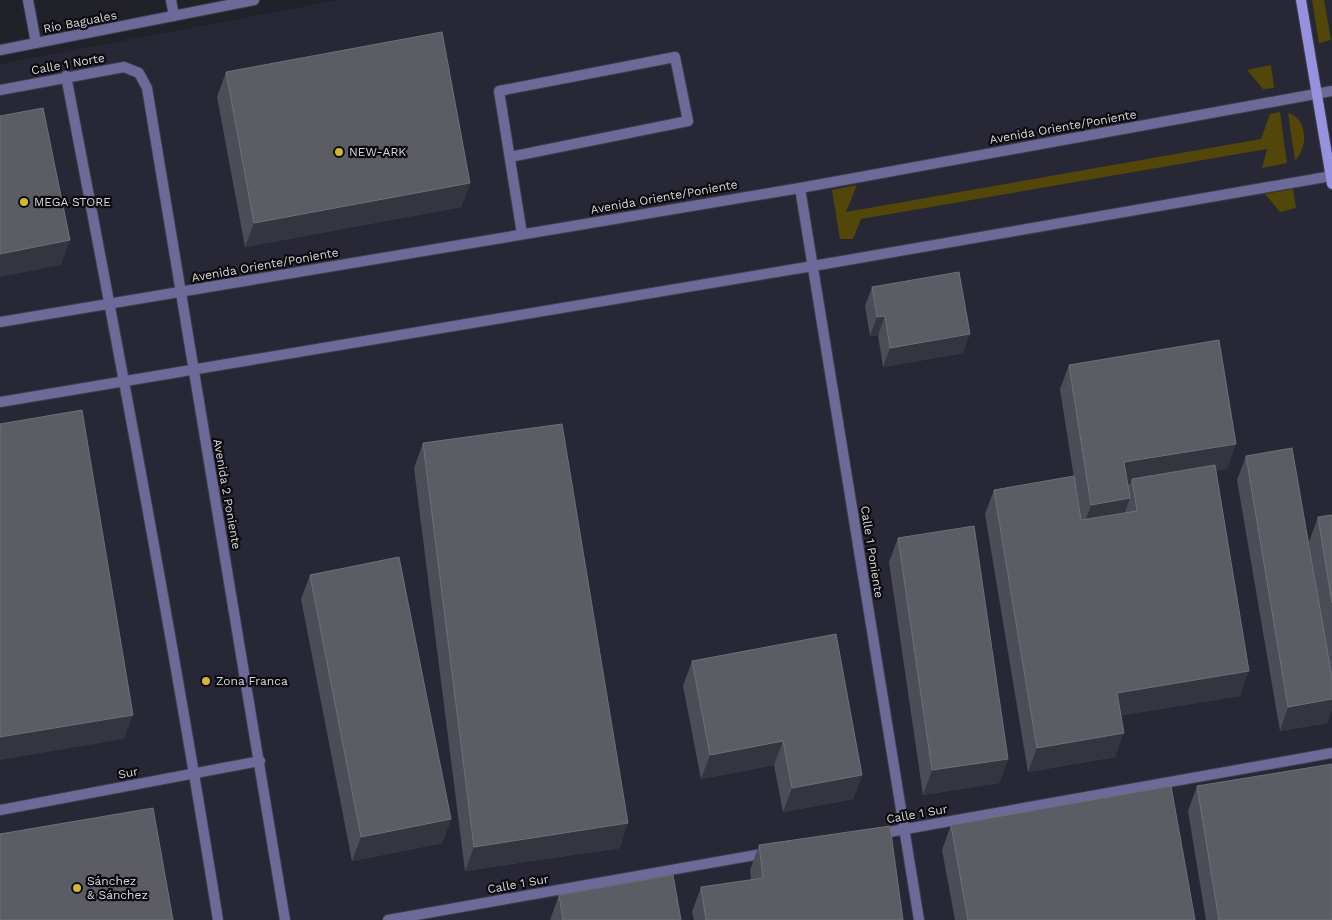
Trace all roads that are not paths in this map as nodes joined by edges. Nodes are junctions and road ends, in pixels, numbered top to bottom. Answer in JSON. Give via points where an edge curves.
{"nodes":[{"id":1,"x":28,"y":0,"type":"edge"},
{"id":2,"x":171,"y":0,"type":"edge"},
{"id":3,"x":254,"y":0,"type":"edge"},
{"id":4,"x":1301,"y":0,"type":"edge"},
{"id":5,"x":174,"y":16,"type":"junction"},
{"id":6,"x":36,"y":43,"type":"junction"},
{"id":7,"x":0,"y":50,"type":"edge"},
{"id":8,"x":139,"y":73,"type":"joint"},
{"id":9,"x":66,"y":76,"type":"junction"},
{"id":10,"x":0,"y":90,"type":"edge"},
{"id":11,"x":1332,"y":91,"type":"edge"},
{"id":12,"x":1318,"y":94,"type":"junction"},
{"id":13,"x":510,"y":157,"type":"junction"},
{"id":14,"x":1332,"y":178,"type":"edge"},
{"id":15,"x":800,"y":188,"type":"junction"},
{"id":16,"x":522,"y":234,"type":"junction"},
{"id":17,"x":812,"y":266,"type":"junction"},
{"id":18,"x":180,"y":292,"type":"junction"},
{"id":19,"x":110,"y":303,"type":"junction"},
{"id":20,"x":0,"y":322,"type":"edge"},
{"id":21,"x":194,"y":369,"type":"junction"},
{"id":22,"x":124,"y":381,"type":"junction"},
{"id":23,"x":0,"y":402,"type":"edge"},
{"id":24,"x":1332,"y":753,"type":"edge"},
{"id":25,"x":260,"y":761,"type":"junction"},
{"id":26,"x":195,"y":773,"type":"junction"},
{"id":27,"x":0,"y":810,"type":"edge"},
{"id":28,"x":904,"y":829,"type":"junction"},
{"id":29,"x":871,"y":835,"type":"edge"},
{"id":30,"x":774,"y":852,"type":"edge"},
{"id":31,"x":218,"y":920,"type":"edge"},
{"id":32,"x":285,"y":920,"type":"edge"},
{"id":33,"x":388,"y":920,"type":"edge"},
{"id":34,"x":919,"y":920,"type":"edge"}],
"edges":[{"from":1,"to":6,"type":"street"},
{"from":2,"to":5,"type":"street"},
{"from":3,"to":5,"type":"street","name":"Río Baguales"},
{"from":4,"to":12,"type":"street"},
{"from":5,"to":6,"type":"street","name":"Río Baguales"},
{"from":6,"to":7,"type":"street","name":"Río Baguales"},
{"from":8,"to":9,"type":"street","name":"Calle 1 Norte","via":[[124,66]]},
{"from":8,"to":18,"type":"street","name":"Avenida 2 Poniente","via":[[146,88]]},
{"from":9,"to":10,"type":"street","name":"Calle 1 Norte"},
{"from":9,"to":19,"type":"street"},
{"from":11,"to":12,"type":"street","name":"Avenida Oriente/Poniente"},
{"from":12,"to":14,"type":"street"},
{"from":12,"to":15,"type":"street","name":"Avenida Oriente/Poniente"},
{"from":13,"to":13,"type":"street","via":[[499,91],[675,57],[688,121]]},
{"from":13,"to":16,"type":"street"},
{"from":14,"to":17,"type":"street"},
{"from":15,"to":16,"type":"street","name":"Avenida Oriente/Poniente"},
{"from":15,"to":17,"type":"street","name":"Calle 1 Poniente"},
{"from":16,"to":18,"type":"street","name":"Avenida Oriente/Poniente"},
{"from":17,"to":21,"type":"street"},
{"from":17,"to":28,"type":"street","name":"Calle 1 Poniente"},
{"from":18,"to":19,"type":"street","name":"Avenida Oriente/Poniente"},
{"from":18,"to":21,"type":"street","name":"Avenida 2 Poniente"},
{"from":19,"to":20,"type":"street","name":"Avenida Oriente/Poniente"},
{"from":19,"to":22,"type":"street"},
{"from":21,"to":22,"type":"street"},
{"from":21,"to":25,"type":"street","name":"Avenida 2 Poniente"},
{"from":22,"to":23,"type":"street"},
{"from":22,"to":26,"type":"street"},
{"from":24,"to":28,"type":"street","name":"Calle 1 Sur"},
{"from":25,"to":26,"type":"street","name":"Sur"},
{"from":25,"to":32,"type":"street","name":"Avenida 2 Poniente"},
{"from":26,"to":27,"type":"street","name":"Sur"},
{"from":26,"to":31,"type":"street"},
{"from":28,"to":29,"type":"street","name":"Calle 1 Sur"},
{"from":28,"to":34,"type":"street","name":"Calle 1 Poniente"},
{"from":30,"to":33,"type":"street","name":"Calle 1 Sur"}]}
